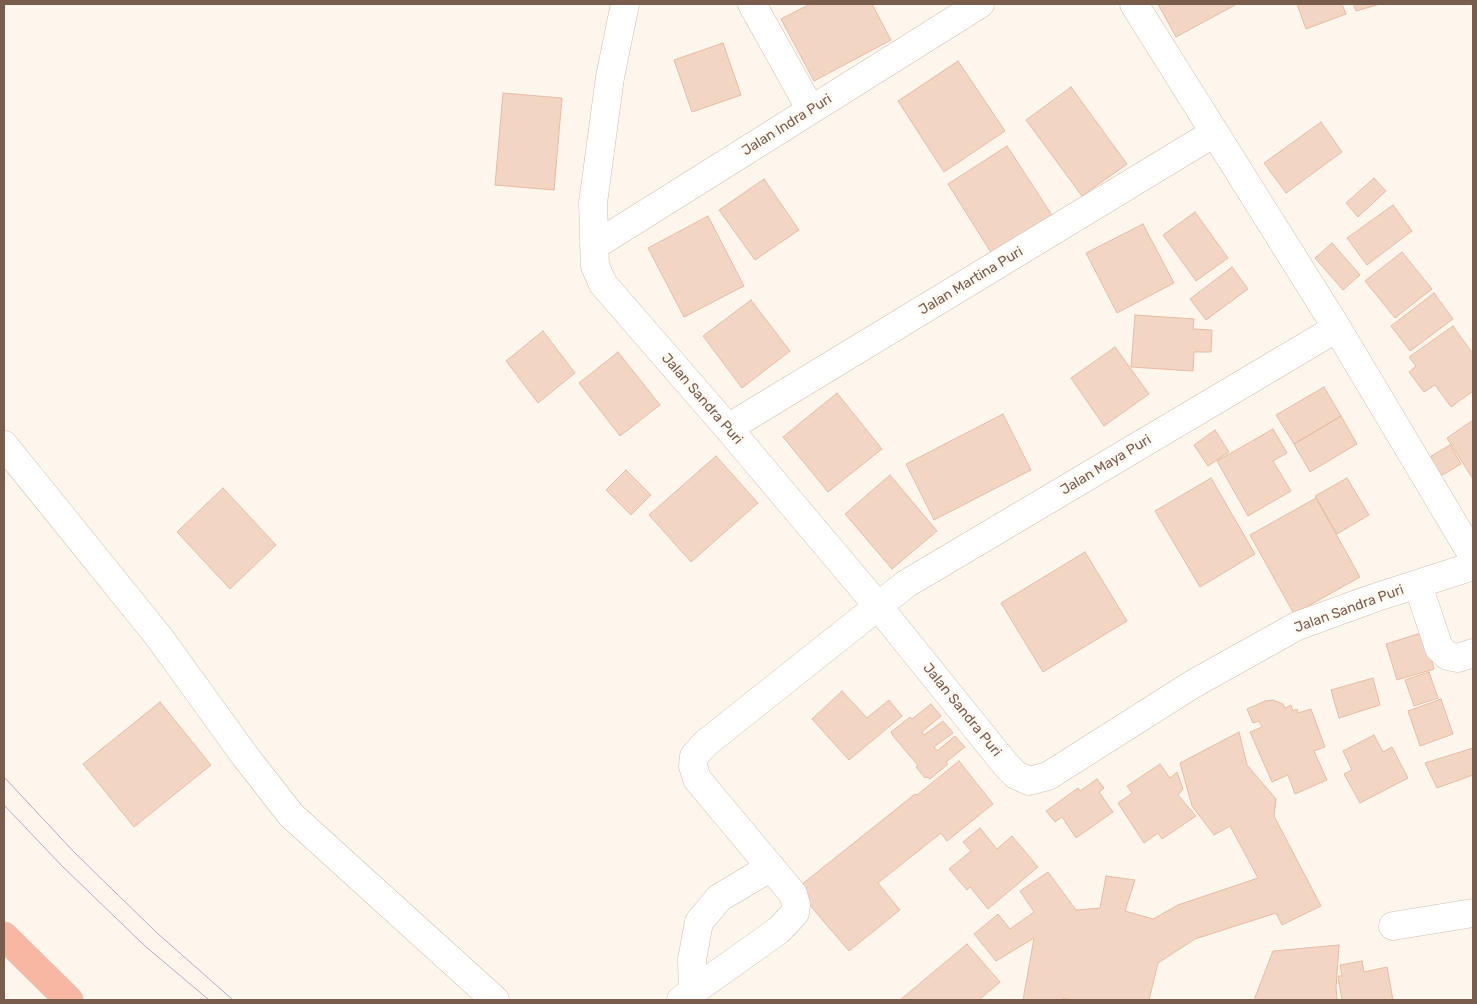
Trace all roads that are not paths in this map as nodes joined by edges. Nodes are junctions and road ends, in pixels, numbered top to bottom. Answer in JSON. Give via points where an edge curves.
{"nodes":[{"id":1,"x":625,"y":4,"type":"edge"},
{"id":2,"x":752,"y":4,"type":"edge"},
{"id":3,"x":980,"y":4,"type":"edge"},
{"id":4,"x":1134,"y":4,"type":"edge"},
{"id":5,"x":811,"y":110,"type":"junction"},
{"id":6,"x":1214,"y":133,"type":"junction"},
{"id":7,"x":594,"y":246,"type":"junction"},
{"id":8,"x":1336,"y":328,"type":"junction"},
{"id":9,"x":728,"y":428,"type":"junction"},
{"id":10,"x":4,"y":446,"type":"edge"},
{"id":11,"x":1473,"y":556,"type":"edge"},
{"id":12,"x":1473,"y":566,"type":"edge"},
{"id":13,"x":1418,"y":585,"type":"junction"},
{"id":14,"x":878,"y":606,"type":"junction"},
{"id":15,"x":1473,"y":653,"type":"edge"},
{"id":16,"x":771,"y":868,"type":"junction"},
{"id":17,"x":1473,"y":913,"type":"edge"},
{"id":18,"x":1393,"y":926,"type":"dead end"},
{"id":19,"x":4,"y":936,"type":"edge"},
{"id":20,"x":687,"y":996,"type":"edge"},
{"id":21,"x":69,"y":1000,"type":"edge"},
{"id":22,"x":495,"y":1000,"type":"edge"}],
"edges":[{"from":1,"to":7,"type":"street","name":"Jalan Sandra Puri","via":[[610,76],[594,193]]},
{"from":2,"to":5,"type":"street"},
{"from":3,"to":5,"type":"street","name":"Jalan Indra Puri"},
{"from":4,"to":6,"type":"street"},
{"from":5,"to":7,"type":"street","name":"Jalan Indra Puri"},
{"from":6,"to":8,"type":"street"},
{"from":6,"to":9,"type":"street","name":"Jalan Martina Puri"},
{"from":7,"to":9,"type":"street","name":"Jalan Sandra Puri","via":[[596,266],[603,284]]},
{"from":8,"to":11,"type":"street"},
{"from":8,"to":14,"type":"street","name":"Jalan Maya Puri","via":[[906,584]]},
{"from":9,"to":14,"type":"street","name":"Jalan Sandra Puri"},
{"from":10,"to":22,"type":"street","via":[[159,637],[291,816]]},
{"from":12,"to":13,"type":"street","name":"Jalan Sandra Puri"},
{"from":13,"to":14,"type":"street","name":"Jalan Sandra Puri","via":[[1297,626],[1193,684],[1048,776],[1029,781],[1006,765]]},
{"from":13,"to":15,"type":"street","via":[[1439,648],[1448,656],[1458,658]]},
{"from":14,"to":16,"type":"street","name":"Jalan Maya Puri","via":[[694,756],[697,779]]},
{"from":16,"to":20,"type":"street","via":[[719,898],[699,922]]},
{"from":16,"to":20,"type":"street","via":[[793,894],[795,913],[779,930]]},
{"from":17,"to":18,"type":"street"},
{"from":19,"to":21,"type":"highway"}]}
